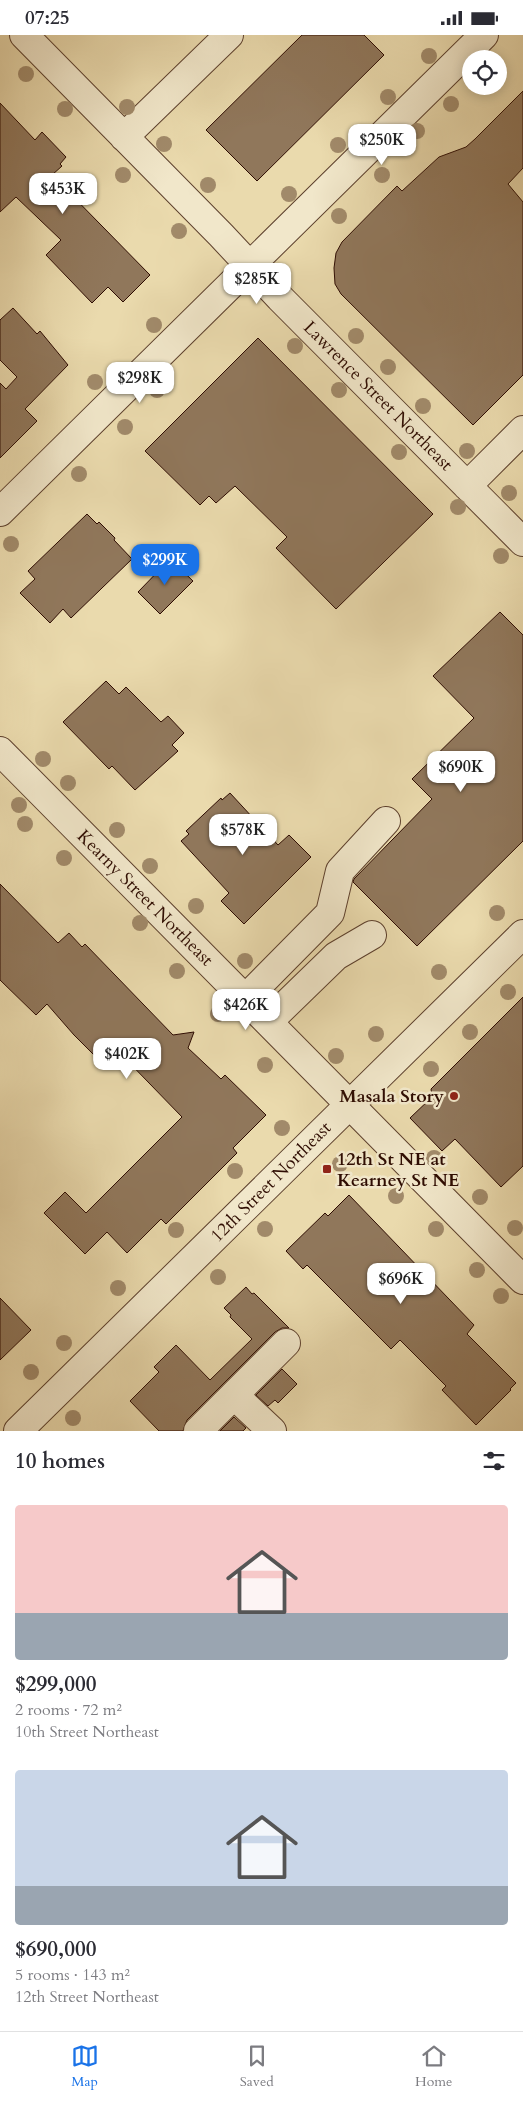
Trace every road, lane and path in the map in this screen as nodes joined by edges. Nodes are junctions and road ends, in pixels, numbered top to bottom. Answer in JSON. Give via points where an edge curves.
{"nodes":[{"id":1,"x":24,"y":35,"type":"edge"},
{"id":2,"x":229,"y":35,"type":"edge"},
{"id":3,"x":484,"y":35,"type":"edge"},
{"id":4,"x":124,"y":137,"type":"junction"},
{"id":5,"x":250,"y":267,"type":"junction"},
{"id":6,"x":523,"y":430,"type":"edge"},
{"id":7,"x":467,"y":485,"type":"junction"},
{"id":8,"x":0,"y":512,"type":"edge"},
{"id":9,"x":522,"y":539,"type":"edge"},
{"id":10,"x":0,"y":751,"type":"edge"},
{"id":11,"x":386,"y":821,"type":"dead end"},
{"id":12,"x":523,"y":934,"type":"edge"},
{"id":13,"x":372,"y":935,"type":"dead end"},
{"id":14,"x":244,"y":999,"type":"junction"},
{"id":15,"x":268,"y":1022,"type":"junction"},
{"id":16,"x":350,"y":1105,"type":"junction"},
{"id":17,"x":523,"y":1280,"type":"edge"},
{"id":18,"x":286,"y":1343,"type":"dead end"},
{"id":19,"x":234,"y":1395,"type":"junction"},
{"id":20,"x":18,"y":1431,"type":"edge"},
{"id":21,"x":198,"y":1431,"type":"edge"},
{"id":22,"x":272,"y":1431,"type":"edge"}],
"edges":[{"from":1,"to":4,"type":"street","name":"Lawrence Street Northeast"},
{"from":2,"to":4,"type":"street"},
{"from":3,"to":5,"type":"street"},
{"from":4,"to":5,"type":"street","name":"Lawrence Street Northeast"},
{"from":5,"to":7,"type":"street","name":"Lawrence Street Northeast"},
{"from":5,"to":8,"type":"street"},
{"from":6,"to":7,"type":"street"},
{"from":7,"to":9,"type":"street","name":"Lawrence Street Northeast"},
{"from":10,"to":14,"type":"street","name":"Kearny Street Northeast"},
{"from":11,"to":14,"type":"street","via":[[340,871],[330,913]]},
{"from":12,"to":16,"type":"street","name":"12th Street Northeast"},
{"from":13,"to":15,"type":"street","via":[[336,956]]},
{"from":14,"to":15,"type":"street","name":"Kearny Street Northeast"},
{"from":15,"to":16,"type":"street","name":"Kearny Street Northeast"},
{"from":16,"to":17,"type":"street","name":"Kearny Street Northeast"},
{"from":16,"to":20,"type":"street","name":"12th Street Northeast"},
{"from":18,"to":19,"type":"street"},
{"from":19,"to":21,"type":"street"},
{"from":19,"to":22,"type":"street"}]}
